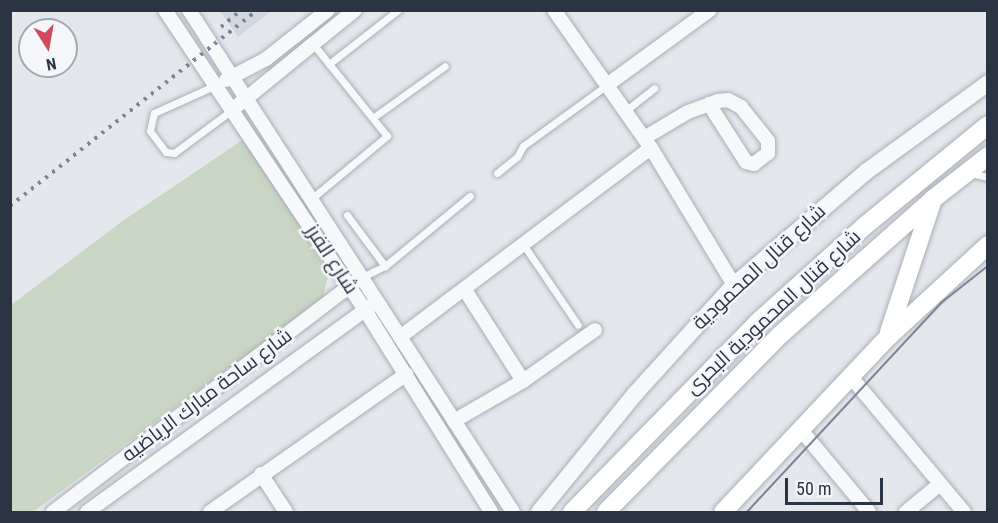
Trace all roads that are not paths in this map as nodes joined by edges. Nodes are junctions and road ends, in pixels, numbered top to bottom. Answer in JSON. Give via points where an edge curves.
{"nodes":[{"id":1,"x":165,"y":10,"type":"edge"},
{"id":2,"x":189,"y":10,"type":"edge"},
{"id":3,"x":328,"y":10,"type":"edge"},
{"id":4,"x":355,"y":10,"type":"edge"},
{"id":5,"x":398,"y":10,"type":"edge"},
{"id":6,"x":554,"y":10,"type":"edge"},
{"id":7,"x":710,"y":10,"type":"edge"},
{"id":8,"x":288,"y":43,"type":"junction"},
{"id":9,"x":313,"y":44,"type":"junction"},
{"id":10,"x":299,"y":56,"type":"junction"},
{"id":11,"x":266,"y":58,"type":"junction"},
{"id":12,"x":329,"y":64,"type":"junction"},
{"id":13,"x":445,"y":66,"type":"dead end"},
{"id":14,"x":276,"y":72,"type":"junction"},
{"id":15,"x":233,"y":77,"type":"junction"},
{"id":16,"x":987,"y":83,"type":"edge"},
{"id":17,"x":216,"y":85,"type":"junction"},
{"id":18,"x":607,"y":85,"type":"junction"},
{"id":19,"x":654,"y":88,"type":"dead end"},
{"id":20,"x":244,"y":99,"type":"junction"},
{"id":21,"x":709,"y":104,"type":"junction"},
{"id":22,"x":233,"y":109,"type":"junction"},
{"id":23,"x":625,"y":111,"type":"junction"},
{"id":24,"x":374,"y":117,"type":"junction"},
{"id":25,"x":987,"y":125,"type":"edge"},
{"id":26,"x":647,"y":143,"type":"junction"},
{"id":27,"x":987,"y":156,"type":"edge"},
{"id":28,"x":967,"y":172,"type":"junction"},
{"id":29,"x":497,"y":173,"type":"dead end"},
{"id":30,"x":987,"y":177,"type":"edge"},
{"id":31,"x":470,"y":196,"type":"dead end"},
{"id":32,"x":311,"y":199,"type":"junction"},
{"id":33,"x":933,"y":199,"type":"junction"},
{"id":34,"x":347,"y":215,"type":"dead end"},
{"id":35,"x":987,"y":244,"type":"edge"},
{"id":36,"x":525,"y":247,"type":"junction"},
{"id":37,"x":386,"y":266,"type":"junction"},
{"id":38,"x":362,"y":277,"type":"junction"},
{"id":39,"x":734,"y":285,"type":"junction"},
{"id":40,"x":349,"y":286,"type":"junction"},
{"id":41,"x":465,"y":290,"type":"junction"},
{"id":42,"x":378,"y":301,"type":"junction"},
{"id":43,"x":365,"y":310,"type":"junction"},
{"id":44,"x":578,"y":325,"type":"dead end"},
{"id":45,"x":595,"y":330,"type":"dead end"},
{"id":46,"x":400,"y":337,"type":"junction"},
{"id":47,"x":888,"y":337,"type":"junction"},
{"id":48,"x":406,"y":374,"type":"junction"},
{"id":49,"x":851,"y":377,"type":"junction"},
{"id":50,"x":523,"y":381,"type":"junction"},
{"id":51,"x":457,"y":427,"type":"junction"},
{"id":52,"x":801,"y":430,"type":"junction"},
{"id":53,"x":448,"y":440,"type":"junction"},
{"id":54,"x":261,"y":474,"type":"junction"},
{"id":55,"x":940,"y":484,"type":"junction"},
{"id":56,"x":913,"y":511,"type":"edge"},
{"id":57,"x":53,"y":513,"type":"edge"},
{"id":58,"x":87,"y":513,"type":"edge"},
{"id":59,"x":210,"y":513,"type":"edge"},
{"id":60,"x":286,"y":513,"type":"edge"},
{"id":61,"x":491,"y":513,"type":"edge"},
{"id":62,"x":513,"y":513,"type":"edge"},
{"id":63,"x":539,"y":513,"type":"edge"},
{"id":64,"x":572,"y":513,"type":"edge"},
{"id":65,"x":606,"y":513,"type":"edge"},
{"id":66,"x":723,"y":513,"type":"edge"},
{"id":67,"x":869,"y":513,"type":"edge"},
{"id":68,"x":964,"y":513,"type":"edge"}],
"edges":[{"from":1,"to":17,"type":"street","name":"شارع الفرز"},
{"from":2,"to":15,"type":"street","name":"شارع الفرز"},
{"from":3,"to":8,"type":"street"},
{"from":4,"to":9,"type":"street"},
{"from":5,"to":12,"type":"lane"},
{"from":6,"to":18,"type":"street"},
{"from":7,"to":18,"type":"street"},
{"from":8,"to":10,"type":"street"},
{"from":8,"to":11,"type":"street"},
{"from":9,"to":10,"type":"street"},
{"from":9,"to":12,"type":"lane"},
{"from":10,"to":14,"type":"street"},
{"from":11,"to":14,"type":"street"},
{"from":11,"to":15,"type":"street"},
{"from":12,"to":24,"type":"lane"},
{"from":13,"to":24,"type":"lane"},
{"from":14,"to":20,"type":"street"},
{"from":15,"to":17,"type":"street"},
{"from":15,"to":20,"type":"street","name":"شارع الفرز"},
{"from":16,"to":39,"type":"street","name":"شارع قنال المحمودية","via":[[867,171]]},
{"from":17,"to":22,"type":"street","name":"شارع الفرز"},
{"from":17,"to":22,"type":"lane","via":[[150,118],[150,130],[166,153],[180,151]]},
{"from":18,"to":23,"type":"street"},
{"from":18,"to":29,"type":"lane","via":[[523,146],[517,157]]},
{"from":19,"to":23,"type":"lane"},
{"from":20,"to":22,"type":"street"},
{"from":20,"to":32,"type":"street","name":"شارع الفرز"},
{"from":21,"to":21,"type":"street","via":[[723,100],[737,104],[770,144],[768,153],[754,164],[746,162]]},
{"from":21,"to":26,"type":"street"},
{"from":22,"to":40,"type":"street","name":"شارع الفرز"},
{"from":23,"to":26,"type":"street"},
{"from":24,"to":32,"type":"lane","via":[[386,131],[386,137]]},
{"from":25,"to":64,"type":"main road","name":"شارع قنال المحمودية البحرى","via":[[867,224],[758,322]]},
{"from":26,"to":36,"type":"street"},
{"from":26,"to":39,"type":"street"},
{"from":27,"to":28,"type":"main road","name":"شارع قنال المحمودية البحرى"},
{"from":28,"to":30,"type":"lane"},
{"from":28,"to":33,"type":"main road","name":"شارع قنال المحمودية البحرى"},
{"from":31,"to":37,"type":"lane"},
{"from":32,"to":38,"type":"street","name":"شارع الفرز"},
{"from":33,"to":47,"type":"main road"},
{"from":33,"to":65,"type":"main road","name":"شارع قنال المحمودية البحرى","via":[[780,335]]},
{"from":34,"to":37,"type":"lane"},
{"from":35,"to":47,"type":"main road"},
{"from":36,"to":41,"type":"street"},
{"from":36,"to":44,"type":"lane"},
{"from":37,"to":38,"type":"lane"},
{"from":38,"to":40,"type":"street","name":"شارع ساحة مبارك الرياضيه"},
{"from":38,"to":42,"type":"street","name":"شارع الفرز"},
{"from":39,"to":63,"type":"street","name":"شارع قنال المحمودية","via":[[635,394]]},
{"from":40,"to":43,"type":"street","name":"شارع الفرز"},
{"from":40,"to":57,"type":"street","name":"شارع ساحة مبارك الرياضيه"},
{"from":41,"to":46,"type":"street"},
{"from":41,"to":50,"type":"street"},
{"from":42,"to":43,"type":"street","name":"شارع ساحة مبارك الرياضيه"},
{"from":42,"to":46,"type":"street","name":"شارع الفرز"},
{"from":43,"to":48,"type":"street","name":"شارع الفرز"},
{"from":43,"to":58,"type":"street","name":"شارع ساحة مبارك الرياضيه"},
{"from":45,"to":50,"type":"street"},
{"from":46,"to":51,"type":"street","name":"شارع الفرز"},
{"from":47,"to":49,"type":"main road"},
{"from":48,"to":53,"type":"street","name":"شارع الفرز"},
{"from":48,"to":54,"type":"street"},
{"from":49,"to":52,"type":"main road"},
{"from":49,"to":55,"type":"street"},
{"from":50,"to":51,"type":"street"},
{"from":51,"to":53,"type":"street"},
{"from":51,"to":62,"type":"street","name":"شارع الفرز"},
{"from":52,"to":66,"type":"main road"},
{"from":52,"to":67,"type":"street"},
{"from":53,"to":61,"type":"street","name":"شارع الفرز"},
{"from":54,"to":59,"type":"street"},
{"from":54,"to":60,"type":"street"},
{"from":55,"to":56,"type":"street"},
{"from":55,"to":68,"type":"street"}]}
